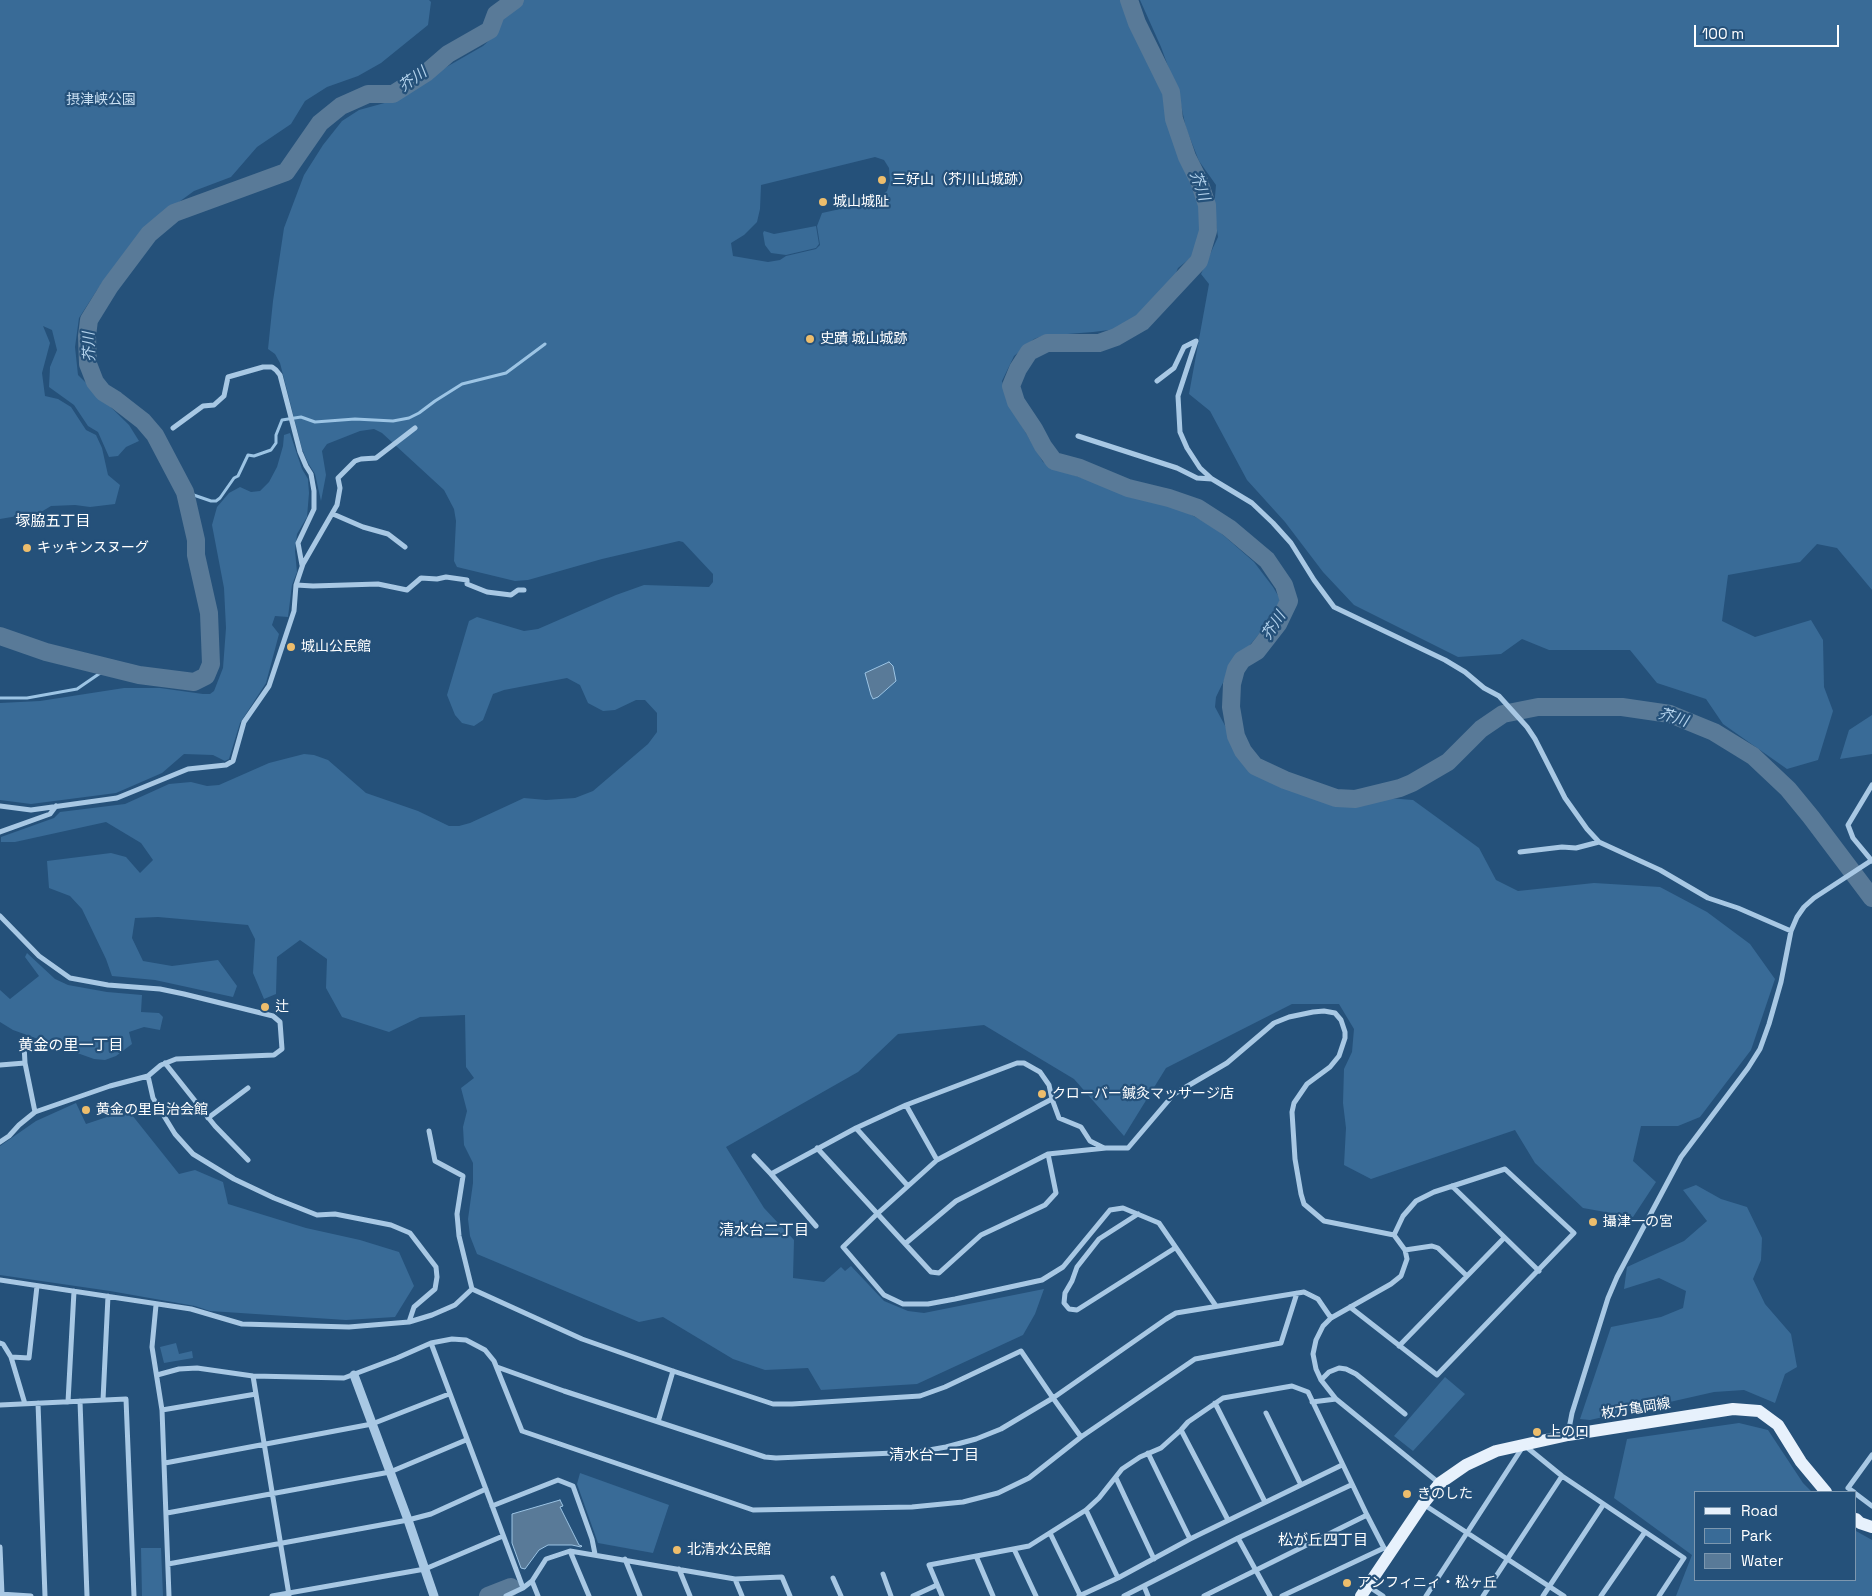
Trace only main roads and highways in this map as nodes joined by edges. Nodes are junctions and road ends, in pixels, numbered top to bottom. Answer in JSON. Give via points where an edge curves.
{"nodes":[{"id":1,"x":1825,"y":1491,"type":"edge"},
{"id":2,"x":1857,"y":1520,"type":"edge"},
{"id":3,"x":1872,"y":1527,"type":"edge"},
{"id":4,"x":1364,"y":1591,"type":"edge"}],
"edges":[{"from":1,"to":4,"type":"main road","name":"枚方亀岡線","via":[[1801,1462],[1778,1425],[1759,1411],[1733,1409],[1568,1435],[1496,1451],[1466,1465],[1440,1483],[1387,1550]]},
{"from":2,"to":3,"type":"main road"}]}
